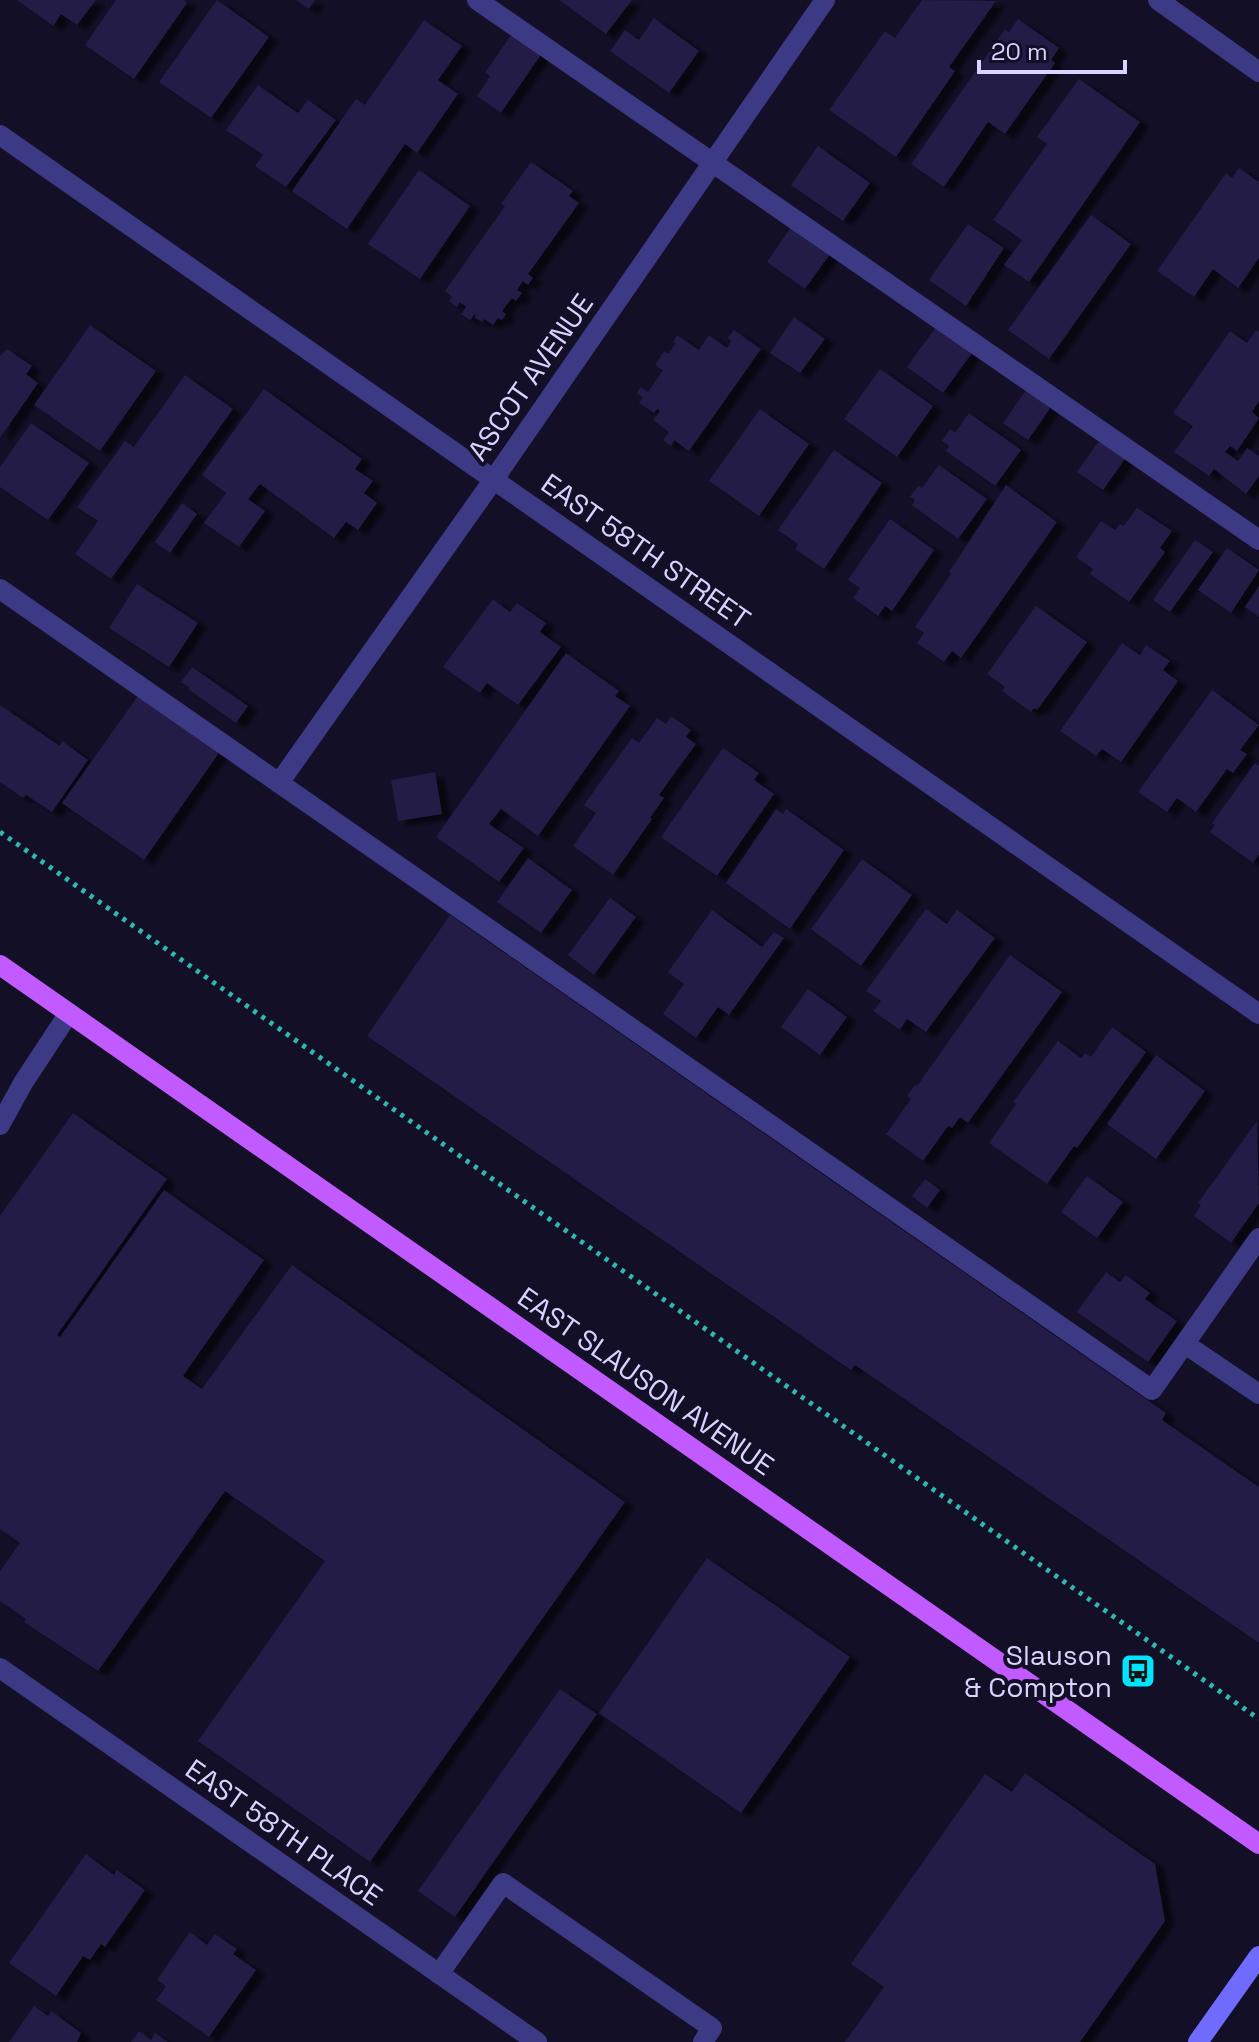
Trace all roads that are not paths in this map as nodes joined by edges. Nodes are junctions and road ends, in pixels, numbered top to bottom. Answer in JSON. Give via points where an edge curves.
{"nodes":[{"id":1,"x":477,"y":0,"type":"edge"},
{"id":2,"x":825,"y":0,"type":"edge"},
{"id":3,"x":1158,"y":0,"type":"edge"},
{"id":4,"x":1259,"y":72,"type":"edge"},
{"id":5,"x":0,"y":135,"type":"edge"},
{"id":6,"x":712,"y":163,"type":"junction"},
{"id":7,"x":494,"y":479,"type":"junction"},
{"id":8,"x":1259,"y":540,"type":"edge"},
{"id":9,"x":0,"y":589,"type":"edge"},
{"id":10,"x":279,"y":783,"type":"junction"},
{"id":11,"x":0,"y":965,"type":"edge"},
{"id":12,"x":69,"y":1013,"type":"junction"},
{"id":13,"x":1259,"y":1014,"type":"edge"},
{"id":14,"x":0,"y":1125,"type":"edge"},
{"id":15,"x":1259,"y":1238,"type":"edge"},
{"id":16,"x":1185,"y":1344,"type":"junction"},
{"id":17,"x":1259,"y":1394,"type":"edge"},
{"id":18,"x":0,"y":1668,"type":"edge"},
{"id":19,"x":1259,"y":1844,"type":"edge"},
{"id":20,"x":1259,"y":1956,"type":"edge"},
{"id":21,"x":439,"y":1974,"type":"junction"},
{"id":22,"x":537,"y":2042,"type":"edge"},
{"id":23,"x":703,"y":2042,"type":"edge"},
{"id":24,"x":1198,"y":2042,"type":"edge"}],
"edges":[{"from":1,"to":6,"type":"street"},
{"from":2,"to":6,"type":"street","name":"ASCOT AVENUE"},
{"from":3,"to":4,"type":"street"},
{"from":5,"to":7,"type":"street","name":"EAST 58TH STREET"},
{"from":6,"to":7,"type":"street","name":"ASCOT AVENUE"},
{"from":6,"to":8,"type":"street"},
{"from":7,"to":10,"type":"street","name":"ASCOT AVENUE"},
{"from":7,"to":13,"type":"street","name":"EAST 58TH STREET"},
{"from":9,"to":10,"type":"street"},
{"from":10,"to":16,"type":"street","via":[[1152,1390]]},
{"from":11,"to":12,"type":"main road","name":"EAST SLAUSON AVENUE"},
{"from":12,"to":14,"type":"street"},
{"from":12,"to":19,"type":"main road","name":"EAST SLAUSON AVENUE"},
{"from":15,"to":16,"type":"street"},
{"from":16,"to":17,"type":"street"},
{"from":18,"to":21,"type":"street","name":"EAST 58TH PLACE"},
{"from":20,"to":24,"type":"main road"},
{"from":21,"to":22,"type":"street","name":"EAST 58TH PLACE"},
{"from":21,"to":23,"type":"street","via":[[503,1883],[712,2028]]}]}
